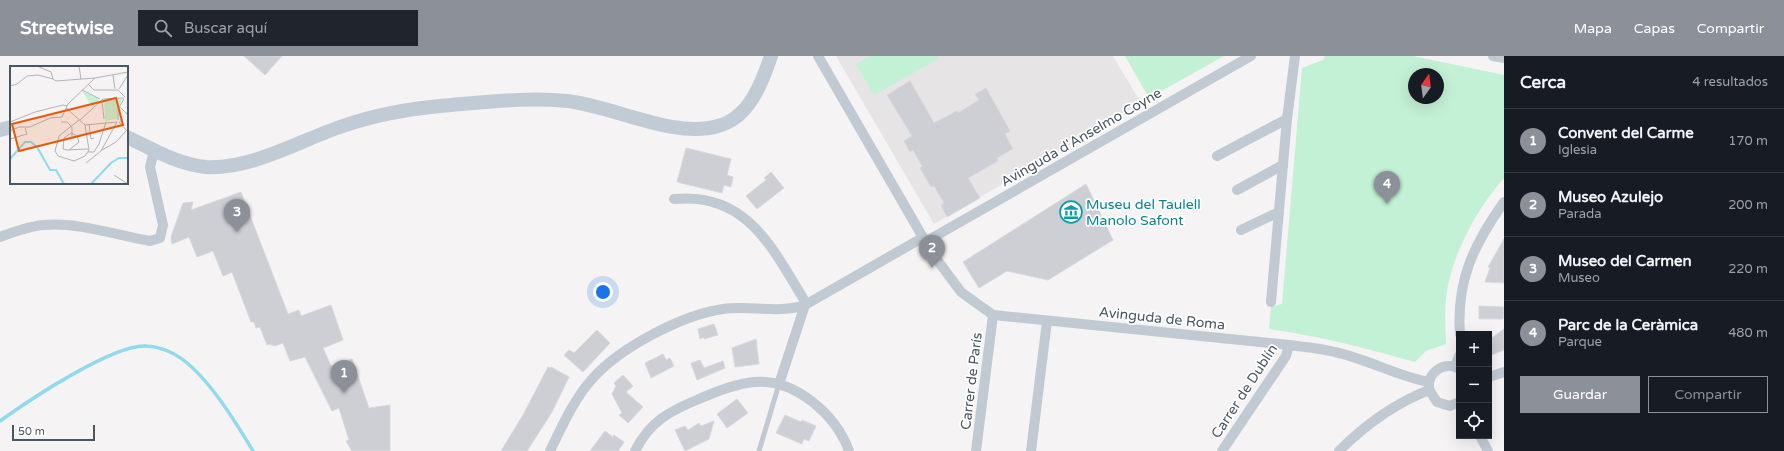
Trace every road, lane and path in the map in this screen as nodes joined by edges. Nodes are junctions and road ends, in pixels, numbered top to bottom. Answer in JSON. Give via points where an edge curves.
{"nodes":[{"id":1,"x":771,"y":56,"type":"edge"},
{"id":2,"x":818,"y":56,"type":"edge"},
{"id":3,"x":1251,"y":56,"type":"edge"},
{"id":4,"x":1295,"y":56,"type":"edge"},
{"id":5,"x":1493,"y":56,"type":"edge"},
{"id":6,"x":1504,"y":58,"type":"edge"},
{"id":7,"x":1287,"y":119,"type":"junction"},
{"id":8,"x":10,"y":127,"type":"edge"},
{"id":9,"x":0,"y":130,"type":"edge"},
{"id":10,"x":128,"y":138,"type":"edge"},
{"id":11,"x":154,"y":151,"type":"junction"},
{"id":12,"x":1217,"y":156,"type":"dead end"},
{"id":13,"x":1283,"y":165,"type":"junction"},
{"id":14,"x":1237,"y":190,"type":"dead end"},
{"id":15,"x":674,"y":199,"type":"dead end"},
{"id":16,"x":1504,"y":202,"type":"edge"},
{"id":17,"x":1279,"y":212,"type":"junction"},
{"id":18,"x":1241,"y":230,"type":"dead end"},
{"id":19,"x":0,"y":238,"type":"edge"},
{"id":20,"x":923,"y":240,"type":"junction"},
{"id":21,"x":1271,"y":302,"type":"dead end"},
{"id":22,"x":805,"y":305,"type":"junction"},
{"id":23,"x":993,"y":315,"type":"junction"},
{"id":24,"x":1047,"y":321,"type":"junction"},
{"id":25,"x":1460,"y":331,"type":"edge"},
{"id":26,"x":1289,"y":345,"type":"junction"},
{"id":27,"x":1456,"y":368,"type":"edge"},
{"id":28,"x":1504,"y":372,"type":"edge"},
{"id":29,"x":1492,"y":377,"type":"edge"},
{"id":30,"x":779,"y":384,"type":"junction"},
{"id":31,"x":1429,"y":386,"type":"junction"},
{"id":32,"x":1457,"y":403,"type":"edge"},
{"id":33,"x":1482,"y":439,"type":"edge"},
{"id":34,"x":550,"y":451,"type":"edge"},
{"id":35,"x":635,"y":451,"type":"edge"},
{"id":36,"x":759,"y":451,"type":"edge"},
{"id":37,"x":849,"y":451,"type":"edge"},
{"id":38,"x":976,"y":451,"type":"edge"},
{"id":39,"x":1031,"y":451,"type":"edge"},
{"id":40,"x":1222,"y":451,"type":"edge"},
{"id":41,"x":1339,"y":451,"type":"edge"},
{"id":42,"x":1488,"y":451,"type":"edge"}],
"edges":[{"from":1,"to":11,"type":"main road","via":[[762,80],[745,109],[733,120],[707,129],[662,125],[597,106],[536,99],[405,110],[341,126],[274,152],[226,166],[207,167],[190,164]]},
{"from":2,"to":20,"type":"street","name":"Avinguda de Roma"},
{"from":3,"to":20,"type":"street","name":"Avinguda d'Anselmo Coyne"},
{"from":4,"to":7,"type":"street"},
{"from":5,"to":6,"type":"street"},
{"from":7,"to":12,"type":"street"},
{"from":7,"to":13,"type":"street"},
{"from":8,"to":9,"type":"main road"},
{"from":10,"to":11,"type":"main road"},
{"from":11,"to":19,"type":"street","via":[[150,167],[163,225],[160,238],[150,242],[65,224],[23,229]]},
{"from":13,"to":14,"type":"street"},
{"from":13,"to":17,"type":"street"},
{"from":15,"to":22,"type":"street","via":[[688,198],[713,203],[732,210],[748,220],[770,244]]},
{"from":16,"to":25,"type":"street","via":[[1492,218],[1472,255],[1462,284]]},
{"from":17,"to":18,"type":"street"},
{"from":17,"to":21,"type":"street"},
{"from":20,"to":22,"type":"street","name":"Avinguda d'Anselmo Coyne"},
{"from":20,"to":23,"type":"street","name":"Avinguda de Roma","via":[[960,292]]},
{"from":22,"to":30,"type":"street"},
{"from":22,"to":34,"type":"street","via":[[790,309],[722,310],[677,323],[656,333],[620,355],[593,377],[575,402]]},
{"from":23,"to":24,"type":"street","name":"Avinguda de Roma"},
{"from":23,"to":38,"type":"street","name":"Carrer de París"},
{"from":24,"to":26,"type":"street","name":"Avinguda de Roma"},
{"from":24,"to":39,"type":"street"},
{"from":26,"to":31,"type":"street","name":"Avinguda de Roma","via":[[1335,352],[1381,366]]},
{"from":26,"to":40,"type":"street","name":"Carrer de Dublín","via":[[1286,356]]},
{"from":27,"to":31,"type":"street","via":[[1444,366],[1434,372]]},
{"from":28,"to":29,"type":"street"},
{"from":30,"to":35,"type":"street","via":[[762,382],[721,390],[666,414],[646,433]]},
{"from":30,"to":36,"type":"lane"},
{"from":30,"to":37,"type":"street","via":[[803,396],[823,412],[842,434]]},
{"from":31,"to":32,"type":"street","via":[[1436,402],[1450,406]]},
{"from":31,"to":41,"type":"street","via":[[1354,436]]},
{"from":33,"to":42,"type":"street"}]}
